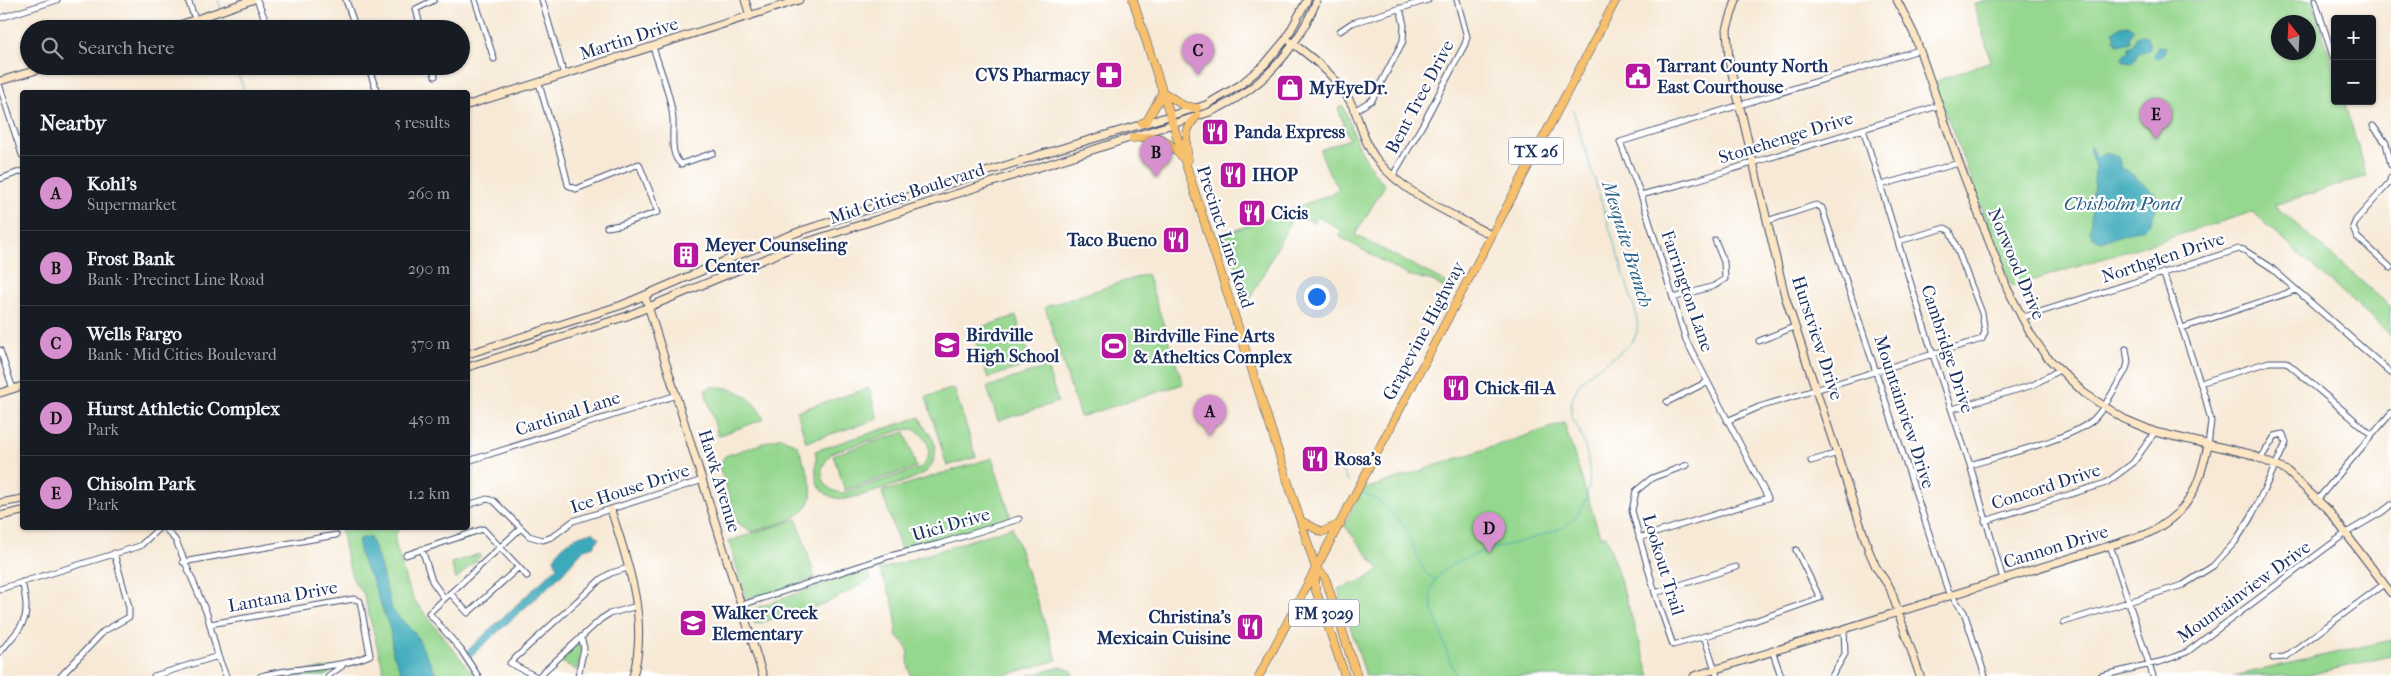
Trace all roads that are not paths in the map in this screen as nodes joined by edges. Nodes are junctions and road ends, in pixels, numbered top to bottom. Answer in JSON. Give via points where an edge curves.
{"nodes":[{"id":1,"x":57,"y":0,"type":"edge"},
{"id":2,"x":188,"y":0,"type":"edge"},
{"id":3,"x":252,"y":0,"type":"edge"},
{"id":4,"x":257,"y":0,"type":"edge"},
{"id":5,"x":346,"y":0,"type":"edge"},
{"id":6,"x":434,"y":0,"type":"edge"},
{"id":7,"x":475,"y":0,"type":"edge"},
{"id":8,"x":542,"y":0,"type":"edge"},
{"id":9,"x":745,"y":0,"type":"edge"},
{"id":10,"x":799,"y":0,"type":"edge"},
{"id":11,"x":1133,"y":0,"type":"edge"},
{"id":12,"x":1307,"y":0,"type":"edge"},
{"id":13,"x":1316,"y":0,"type":"edge"},
{"id":14,"x":1428,"y":0,"type":"edge"},
{"id":15,"x":1457,"y":0,"type":"edge"},
{"id":16,"x":1616,"y":0,"type":"edge"},
{"id":17,"x":1736,"y":0,"type":"edge"},
{"id":18,"x":1897,"y":0,"type":"edge"},
{"id":19,"x":2315,"y":0,"type":"edge"},
{"id":20,"x":1400,"y":8,"type":"junction"},
{"id":21,"x":750,"y":16,"type":"junction"},
{"id":22,"x":0,"y":18,"type":"edge"},
{"id":23,"x":195,"y":19,"type":"joint"},
{"id":24,"x":265,"y":20,"type":"edge"},
{"id":25,"x":353,"y":20,"type":"edge"},
{"id":26,"x":419,"y":20,"type":"edge"},
{"id":27,"x":1340,"y":31,"type":"dead end"},
{"id":28,"x":1286,"y":39,"type":"junction"},
{"id":29,"x":1293,"y":44,"type":"junction"},
{"id":30,"x":653,"y":47,"type":"junction"},
{"id":31,"x":1919,"y":50,"type":"junction"},
{"id":32,"x":494,"y":59,"type":"dead end"},
{"id":33,"x":2334,"y":60,"type":"edge"},
{"id":34,"x":22,"y":75,"type":"edge"},
{"id":35,"x":371,"y":75,"type":"edge"},
{"id":36,"x":564,"y":76,"type":"junction"},
{"id":37,"x":0,"y":82,"type":"edge"},
{"id":38,"x":539,"y":83,"type":"junction"},
{"id":39,"x":1240,"y":85,"type":"junction"},
{"id":40,"x":0,"y":87,"type":"edge"},
{"id":41,"x":376,"y":90,"type":"edge"},
{"id":42,"x":1163,"y":92,"type":"junction"},
{"id":43,"x":470,"y":104,"type":"edge"},
{"id":44,"x":1226,"y":104,"type":"junction"},
{"id":45,"x":1938,"y":106,"type":"junction"},
{"id":46,"x":1739,"y":107,"type":"junction"},
{"id":47,"x":1354,"y":111,"type":"junction"},
{"id":48,"x":1197,"y":112,"type":"junction"},
{"id":49,"x":1171,"y":116,"type":"junction"},
{"id":50,"x":1142,"y":123,"type":"junction"},
{"id":51,"x":1173,"y":125,"type":"junction"},
{"id":52,"x":2373,"y":126,"type":"dead end"},
{"id":53,"x":1863,"y":129,"type":"junction"},
{"id":54,"x":1133,"y":138,"type":"junction"},
{"id":55,"x":20,"y":150,"type":"edge"},
{"id":56,"x":713,"y":153,"type":"dead end"},
{"id":57,"x":1039,"y":155,"type":"junction"},
{"id":58,"x":1184,"y":159,"type":"junction"},
{"id":59,"x":1752,"y":163,"type":"junction"},
{"id":60,"x":1959,"y":164,"type":"junction"},
{"id":61,"x":2391,"y":165,"type":"edge"},
{"id":62,"x":1046,"y":166,"type":"junction"},
{"id":63,"x":1038,"y":168,"type":"junction"},
{"id":64,"x":1188,"y":169,"type":"junction"},
{"id":65,"x":20,"y":172,"type":"edge"},
{"id":66,"x":1392,"y":177,"type":"junction"},
{"id":67,"x":2391,"y":177,"type":"edge"},
{"id":68,"x":0,"y":178,"type":"edge"},
{"id":69,"x":1881,"y":185,"type":"junction"},
{"id":70,"x":1641,"y":195,"type":"junction"},
{"id":71,"x":895,"y":201,"type":"junction"},
{"id":72,"x":908,"y":210,"type":"junction"},
{"id":73,"x":1766,"y":221,"type":"junction"},
{"id":74,"x":607,"y":227,"type":"dead end"},
{"id":75,"x":1491,"y":235,"type":"junction"},
{"id":76,"x":785,"y":238,"type":"junction"},
{"id":77,"x":1715,"y":240,"type":"dead end"},
{"id":78,"x":1899,"y":242,"type":"junction"},
{"id":79,"x":790,"y":249,"type":"junction"},
{"id":80,"x":2391,"y":268,"type":"edge"},
{"id":81,"x":2163,"y":272,"type":"junction"},
{"id":82,"x":2297,"y":290,"type":"junction"},
{"id":83,"x":645,"y":296,"type":"junction"},
{"id":84,"x":1673,"y":298,"type":"junction"},
{"id":85,"x":649,"y":306,"type":"junction"},
{"id":86,"x":2021,"y":318,"type":"junction"},
{"id":87,"x":1794,"y":327,"type":"junction"},
{"id":88,"x":2182,"y":328,"type":"junction"},
{"id":89,"x":1759,"y":341,"type":"dead end"},
{"id":90,"x":0,"y":350,"type":"edge"},
{"id":91,"x":2126,"y":350,"type":"dead end"},
{"id":92,"x":1932,"y":352,"type":"junction"},
{"id":93,"x":470,"y":353,"type":"edge"},
{"id":94,"x":470,"y":366,"type":"edge"},
{"id":95,"x":1876,"y":370,"type":"junction"},
{"id":96,"x":2059,"y":370,"type":"junction"},
{"id":97,"x":2391,"y":373,"type":"edge"},
{"id":98,"x":1707,"y":382,"type":"junction"},
{"id":99,"x":2200,"y":383,"type":"junction"},
{"id":100,"x":20,"y":387,"type":"edge"},
{"id":101,"x":13,"y":389,"type":"junction"},
{"id":102,"x":1818,"y":389,"type":"junction"},
{"id":103,"x":0,"y":393,"type":"edge"},
{"id":104,"x":677,"y":395,"type":"junction"},
{"id":105,"x":1667,"y":402,"type":"dead end"},
{"id":106,"x":2103,"y":406,"type":"junction"},
{"id":107,"x":1952,"y":409,"type":"junction"},
{"id":108,"x":2391,"y":413,"type":"edge"},
{"id":109,"x":1727,"y":421,"type":"junction"},
{"id":110,"x":2155,"y":432,"type":"junction"},
{"id":111,"x":2372,"y":435,"type":"junction"},
{"id":112,"x":2208,"y":445,"type":"junction"},
{"id":113,"x":1838,"y":453,"type":"junction"},
{"id":114,"x":2262,"y":458,"type":"junction"},
{"id":115,"x":470,"y":460,"type":"edge"},
{"id":116,"x":1810,"y":461,"type":"dead end"},
{"id":117,"x":1687,"y":464,"type":"dead end"},
{"id":118,"x":1970,"y":465,"type":"junction"},
{"id":119,"x":2276,"y":465,"type":"junction"},
{"id":120,"x":704,"y":480,"type":"junction"},
{"id":121,"x":20,"y":498,"type":"edge"},
{"id":122,"x":2318,"y":499,"type":"junction"},
{"id":123,"x":0,"y":503,"type":"edge"},
{"id":124,"x":470,"y":504,"type":"edge"},
{"id":125,"x":2391,"y":504,"type":"edge"},
{"id":126,"x":611,"y":510,"type":"junction"},
{"id":127,"x":20,"y":511,"type":"edge"},
{"id":128,"x":0,"y":516,"type":"edge"},
{"id":129,"x":1020,"y":519,"type":"dead end"},
{"id":130,"x":1301,"y":521,"type":"junction"},
{"id":131,"x":1985,"y":521,"type":"junction"},
{"id":132,"x":1340,"y":524,"type":"junction"},
{"id":133,"x":521,"y":528,"type":"junction"},
{"id":134,"x":157,"y":530,"type":"edge"},
{"id":135,"x":167,"y":530,"type":"edge"},
{"id":136,"x":2346,"y":533,"type":"junction"},
{"id":137,"x":336,"y":535,"type":"dead end"},
{"id":138,"x":1639,"y":538,"type":"junction"},
{"id":139,"x":2110,"y":545,"type":"junction"},
{"id":140,"x":501,"y":546,"type":"junction"},
{"id":141,"x":422,"y":549,"type":"junction"},
{"id":142,"x":1796,"y":550,"type":"dead end"},
{"id":143,"x":114,"y":553,"type":"junction"},
{"id":144,"x":406,"y":554,"type":"dead end"},
{"id":145,"x":183,"y":562,"type":"junction"},
{"id":146,"x":519,"y":567,"type":"junction"},
{"id":147,"x":1736,"y":567,"type":"dead end"},
{"id":148,"x":628,"y":568,"type":"junction"},
{"id":149,"x":1316,"y":570,"type":"junction"},
{"id":150,"x":527,"y":576,"type":"dead end"},
{"id":151,"x":2003,"y":579,"type":"junction"},
{"id":152,"x":22,"y":582,"type":"junction"},
{"id":153,"x":2384,"y":584,"type":"junction"},
{"id":154,"x":0,"y":589,"type":"edge"},
{"id":155,"x":2391,"y":592,"type":"edge"},
{"id":156,"x":1655,"y":593,"type":"junction"},
{"id":157,"x":450,"y":594,"type":"junction"},
{"id":158,"x":1950,"y":596,"type":"junction"},
{"id":159,"x":444,"y":598,"type":"junction"},
{"id":160,"x":2129,"y":602,"type":"junction"},
{"id":161,"x":637,"y":606,"type":"junction"},
{"id":162,"x":742,"y":606,"type":"junction"},
{"id":163,"x":1899,"y":611,"type":"junction"},
{"id":164,"x":1325,"y":615,"type":"junction"},
{"id":165,"x":1289,"y":621,"type":"junction"},
{"id":166,"x":2064,"y":622,"type":"dead end"},
{"id":167,"x":210,"y":624,"type":"junction"},
{"id":168,"x":1844,"y":629,"type":"junction"},
{"id":169,"x":1704,"y":636,"type":"junction"},
{"id":170,"x":581,"y":637,"type":"junction"},
{"id":171,"x":1772,"y":650,"type":"junction"},
{"id":172,"x":0,"y":652,"type":"edge"},
{"id":173,"x":218,"y":656,"type":"junction"},
{"id":174,"x":1338,"y":656,"type":"junction"},
{"id":175,"x":2273,"y":658,"type":"dead end"},
{"id":176,"x":343,"y":665,"type":"junction"},
{"id":177,"x":2149,"y":665,"type":"junction"},
{"id":178,"x":1716,"y":673,"type":"edge"},
{"id":179,"x":61,"y":676,"type":"edge"},
{"id":180,"x":154,"y":676,"type":"edge"},
{"id":181,"x":226,"y":676,"type":"edge"},
{"id":182,"x":261,"y":676,"type":"edge"},
{"id":183,"x":328,"y":676,"type":"edge"},
{"id":184,"x":478,"y":676,"type":"edge"},
{"id":185,"x":537,"y":676,"type":"edge"},
{"id":186,"x":578,"y":676,"type":"edge"},
{"id":187,"x":633,"y":676,"type":"edge"},
{"id":188,"x":763,"y":676,"type":"edge"},
{"id":189,"x":1259,"y":676,"type":"edge"},
{"id":190,"x":1345,"y":676,"type":"edge"},
{"id":191,"x":1349,"y":676,"type":"edge"},
{"id":192,"x":1357,"y":676,"type":"edge"},
{"id":193,"x":1694,"y":676,"type":"edge"},
{"id":194,"x":1781,"y":676,"type":"edge"},
{"id":195,"x":1832,"y":676,"type":"edge"},
{"id":196,"x":1920,"y":676,"type":"edge"},
{"id":197,"x":1985,"y":676,"type":"edge"},
{"id":198,"x":2101,"y":676,"type":"edge"},
{"id":199,"x":2153,"y":676,"type":"edge"}],
"edges":[{"from":1,"to":22,"type":"street"},
{"from":2,"to":23,"type":"street"},
{"from":3,"to":23,"type":"main road"},
{"from":4,"to":24,"type":"street"},
{"from":5,"to":25,"type":"street"},
{"from":6,"to":26,"type":"street","via":[[416,9]]},
{"from":7,"to":32,"type":"street"},
{"from":8,"to":36,"type":"street"},
{"from":9,"to":21,"type":"main road"},
{"from":10,"to":21,"type":"main road","name":"Martin Drive"},
{"from":11,"to":42,"type":"main road","name":"Precinct Line Road","number":"FM 3029"},
{"from":12,"to":28,"type":"main road","name":"Mid Cities Boulevard"},
{"from":13,"to":29,"type":"main road","name":"Mid Cities Boulevard"},
{"from":14,"to":20,"type":"street"},
{"from":15,"to":66,"type":"street","name":"Bent Tree Drive","via":[[1467,36],[1465,44]]},
{"from":16,"to":75,"type":"main road","name":"Grapevine Highway","number":"TX 26"},
{"from":17,"to":46,"type":"main road","name":"Hurstview Drive","via":[[1727,37]]},
{"from":18,"to":31,"type":"main road","name":"Norwood Drive"},
{"from":19,"to":33,"type":"street"},
{"from":20,"to":27,"type":"street","via":[[1352,23]]},
{"from":20,"to":47,"type":"street","via":[[1403,40],[1372,100]]},
{"from":21,"to":30,"type":"main road","name":"Martin Drive"},
{"from":28,"to":29,"type":"main road"},
{"from":28,"to":39,"type":"main road","name":"Mid Cities Boulevard","via":[[1266,64]]},
{"from":29,"to":44,"type":"main road","name":"Mid Cities Boulevard","via":[[1270,72]]},
{"from":29,"to":47,"type":"main road","via":[[1336,80]]},
{"from":30,"to":36,"type":"main road","name":"Martin Drive"},
{"from":30,"to":56,"type":"street","via":[[673,118],[677,161],[681,164]]},
{"from":31,"to":45,"type":"main road","name":"Norwood Drive"},
{"from":31,"to":46,"type":"street"},
{"from":34,"to":37,"type":"main road"},
{"from":35,"to":41,"type":"street"},
{"from":36,"to":38,"type":"main road","name":"Martin Drive"},
{"from":38,"to":43,"type":"main road","name":"Martin Drive"},
{"from":38,"to":74,"type":"street","via":[[568,185],[576,189],[639,164],[658,212]]},
{"from":39,"to":44,"type":"main road"},
{"from":39,"to":48,"type":"main road","name":"Mid Cities Boulevard"},
{"from":40,"to":55,"type":"street"},
{"from":42,"to":48,"type":"main road"},
{"from":42,"to":49,"type":"main road","name":"Precinct Line Road","number":"FM 3029"},
{"from":42,"to":50,"type":"main road","via":[[1148,121]]},
{"from":44,"to":48,"type":"main road","name":"Mid Cities Boulevard"},
{"from":45,"to":53,"type":"street","name":"Stonehenge Drive"},
{"from":45,"to":60,"type":"main road","name":"Norwood Drive"},
{"from":46,"to":59,"type":"main road","name":"Hurstview Drive"},
{"from":46,"to":70,"type":"street","name":"Farrington Lane","via":[[1620,142]]},
{"from":47,"to":66,"type":"main road","via":[[1370,150]]},
{"from":48,"to":49,"type":"main road","name":"Mid Cities Boulevard"},
{"from":48,"to":51,"type":"main road","name":"Mid Cities Boulevard"},
{"from":48,"to":64,"type":"main road","via":[[1185,137]]},
{"from":49,"to":50,"type":"main road","name":"Mid Cities Boulevard"},
{"from":49,"to":51,"type":"main road","name":"Precinct Line Road","number":"FM 3029"},
{"from":50,"to":57,"type":"main road","name":"Mid Cities Boulevard"},
{"from":51,"to":54,"type":"main road","name":"Mid Cities Boulevard"},
{"from":51,"to":58,"type":"main road","name":"Precinct Line Road","number":"FM 3029"},
{"from":52,"to":61,"type":"street","via":[[2386,143]]},
{"from":53,"to":59,"type":"street","name":"Stonehenge Drive"},
{"from":53,"to":69,"type":"street","name":"Cambridge Drive"},
{"from":54,"to":58,"type":"main road","via":[[1150,136],[1165,139]]},
{"from":54,"to":62,"type":"main road","name":"Mid Cities Boulevard"},
{"from":57,"to":62,"type":"main road"},
{"from":57,"to":63,"type":"main road"},
{"from":57,"to":71,"type":"main road","name":"Mid Cities Boulevard"},
{"from":58,"to":64,"type":"main road","name":"Precinct Line Road","number":"FM 3029"},
{"from":59,"to":70,"type":"street","name":"Stonehenge Drive"},
{"from":59,"to":73,"type":"main road","name":"Hurstview Drive"},
{"from":60,"to":69,"type":"street"},
{"from":60,"to":86,"type":"main road","name":"Norwood Drive"},
{"from":62,"to":63,"type":"main road","name":"Mid Cities Boulevard"},
{"from":63,"to":72,"type":"main road","name":"Mid Cities Boulevard"},
{"from":64,"to":130,"type":"main road","name":"Precinct Line Road","number":"FM 3029"},
{"from":65,"to":68,"type":"street"},
{"from":66,"to":75,"type":"main road"},
{"from":67,"to":80,"type":"street","via":[[2356,220],[2354,227],[2357,237]]},
{"from":69,"to":78,"type":"street","name":"Cambridge Drive"},
{"from":70,"to":84,"type":"street","name":"Farrington Lane"},
{"from":71,"to":72,"type":"main road"},
{"from":71,"to":76,"type":"main road","name":"Mid Cities Boulevard"},
{"from":72,"to":79,"type":"main road","name":"Mid Cities Boulevard"},
{"from":73,"to":87,"type":"main road","name":"Hurstview Drive"},
{"from":73,"to":95,"type":"street","name":"Mountainview Drive","via":[[1816,206],[1822,208]]},
{"from":75,"to":132,"type":"main road","name":"Grapevine Highway","number":"TX 26"},
{"from":76,"to":79,"type":"main road"},
{"from":76,"to":83,"type":"main road","name":"Mid Cities Boulevard"},
{"from":77,"to":84,"type":"street","via":[[1724,262],[1725,279],[1714,286]]},
{"from":78,"to":92,"type":"street","name":"Cambridge Drive"},
{"from":78,"to":92,"type":"street","via":[[1945,228],[1950,231],[1982,313],[1985,332],[1982,339]]},
{"from":79,"to":85,"type":"main road","name":"Mid Cities Boulevard"},
{"from":81,"to":82,"type":"street","name":"Northglen Drive","via":[[2239,249],[2255,256]]},
{"from":81,"to":86,"type":"street","name":"Northglen Drive"},
{"from":81,"to":88,"type":"street","name":"Cannon Drive"},
{"from":82,"to":88,"type":"street"},
{"from":82,"to":97,"type":"street","name":"Northglen Drive"},
{"from":83,"to":85,"type":"main road","name":"Hawk Avenue"},
{"from":83,"to":93,"type":"main road","name":"Mid Cities Boulevard"},
{"from":84,"to":98,"type":"street","name":"Farrington Lane","via":[[1686,340]]},
{"from":85,"to":94,"type":"main road","name":"Mid Cities Boulevard","via":[[580,332]]},
{"from":85,"to":104,"type":"main road","name":"Hawk Avenue"},
{"from":86,"to":96,"type":"main road","name":"Norwood Drive"},
{"from":87,"to":89,"type":"street"},
{"from":87,"to":102,"type":"main road","name":"Hurstview Drive"},
{"from":88,"to":99,"type":"street","name":"Cannon Drive"},
{"from":90,"to":101,"type":"street"},
{"from":91,"to":106,"type":"street","via":[[2128,365]]},
{"from":92,"to":95,"type":"street"},
{"from":92,"to":107,"type":"street","name":"Cambridge Drive"},
{"from":95,"to":102,"type":"street"},
{"from":95,"to":158,"type":"street","name":"Mountainview Drive"},
{"from":96,"to":106,"type":"main road","name":"Norwood Drive"},
{"from":96,"to":107,"type":"street","via":[[2033,384]]},
{"from":98,"to":105,"type":"street"},
{"from":98,"to":109,"type":"street","name":"Farrington Lane"},
{"from":99,"to":111,"type":"street","via":[[2269,362],[2286,362]]},
{"from":99,"to":112,"type":"street","name":"Cannon Drive","via":[[2211,421]]},
{"from":100,"to":101,"type":"main road"},
{"from":101,"to":103,"type":"main road"},
{"from":102,"to":109,"type":"street"},
{"from":102,"to":113,"type":"main road","name":"Hurstview Drive"},
{"from":104,"to":115,"type":"street","name":"Cardinal Lane"},
{"from":104,"to":120,"type":"main road","name":"Hawk Avenue"},
{"from":106,"to":110,"type":"main road","name":"Norwood Drive"},
{"from":106,"to":118,"type":"street","via":[[2096,418],[2081,429]]},
{"from":107,"to":118,"type":"street","name":"Cambridge Drive"},
{"from":108,"to":111,"type":"street"},
{"from":109,"to":138,"type":"street","name":"Farrington Lane","via":[[1768,498]]},
{"from":110,"to":112,"type":"main road","name":"Norwood Drive"},
{"from":110,"to":131,"type":"street","name":"Concord Drive","via":[[2133,463],[2106,483]]},
{"from":111,"to":122,"type":"street"},
{"from":112,"to":114,"type":"main road","name":"Norwood Drive"},
{"from":112,"to":139,"type":"main road","name":"Cannon Drive","via":[[2199,480],[2185,507],[2165,525]]},
{"from":113,"to":116,"type":"street"},
{"from":113,"to":163,"type":"main road","name":"Hurstview Drive","via":[[1871,556]]},
{"from":114,"to":119,"type":"main road","name":"Norwood Drive"},
{"from":114,"to":119,"type":"street","via":[[2275,436],[2282,434],[2286,443]]},
{"from":117,"to":138,"type":"street","name":"Lookout Trail","via":[[1652,478],[1636,491],[1632,511]]},
{"from":118,"to":131,"type":"street","name":"Cambridge Drive"},
{"from":119,"to":122,"type":"main road","name":"Norwood Drive","via":[[2298,479]]},
{"from":119,"to":160,"type":"street","via":[[2251,518],[2222,558],[2192,581]]},
{"from":120,"to":126,"type":"street","name":"Ice House Drive"},
{"from":120,"to":162,"type":"main road","name":"Hawk Avenue"},
{"from":121,"to":123,"type":"main road"},
{"from":122,"to":136,"type":"main road","name":"Norwood Drive"},
{"from":124,"to":133,"type":"street","name":"Ice House Drive","via":[[487,499],[494,501]]},
{"from":125,"to":136,"type":"street","name":"Mountainview Drive"},
{"from":126,"to":133,"type":"street","name":"Ice House Drive","via":[[569,522],[548,539],[535,539]]},
{"from":126,"to":148,"type":"main road"},
{"from":127,"to":128,"type":"main road"},
{"from":129,"to":162,"type":"street","name":"Uici Drive","via":[[890,556]]},
{"from":130,"to":132,"type":"main road","via":[[1322,532]]},
{"from":130,"to":149,"type":"main road","name":"Precinct Line Road","number":"FM 3029"},
{"from":131,"to":151,"type":"street","name":"Cambridge Drive"},
{"from":132,"to":149,"type":"main road","name":"Grapevine Highway","number":"TX 26"},
{"from":133,"to":140,"type":"street"},
{"from":134,"to":143,"type":"street","via":[[140,546]]},
{"from":135,"to":145,"type":"street","via":[[176,541]]},
{"from":136,"to":153,"type":"main road","name":"Norwood Drive"},
{"from":136,"to":177,"type":"street","name":"Mountainview Drive","via":[[2202,642],[2180,656]]},
{"from":137,"to":145,"type":"street"},
{"from":138,"to":156,"type":"street","name":"Lookout Trail"},
{"from":139,"to":151,"type":"main road","name":"Cannon Drive"},
{"from":139,"to":160,"type":"street"},
{"from":140,"to":141,"type":"street","via":[[483,529]]},
{"from":140,"to":146,"type":"street"},
{"from":140,"to":157,"type":"street"},
{"from":141,"to":144,"type":"street"},
{"from":141,"to":159,"type":"street","via":[[432,581]]},
{"from":142,"to":169,"type":"street","via":[[1820,598]]},
{"from":143,"to":152,"type":"street"},
{"from":143,"to":179,"type":"street","via":[[129,616],[104,631]]},
{"from":145,"to":167,"type":"street"},
{"from":146,"to":150,"type":"street"},
{"from":146,"to":157,"type":"street","via":[[468,613]]},
{"from":147,"to":156,"type":"street"},
{"from":148,"to":161,"type":"main road"},
{"from":148,"to":185,"type":"street","via":[[601,578],[510,663]]},
{"from":149,"to":164,"type":"main road","name":"Precinct Line Road","number":"FM 3029","via":[[1315,588]]},
{"from":149,"to":165,"type":"main road","name":"Grapevine Highway","number":"TX 26"},
{"from":149,"to":192,"type":"main road","name":"Precinct Line Road","number":"FM 3029","via":[[1325,577]]},
{"from":151,"to":158,"type":"main road","name":"Cannon Drive"},
{"from":152,"to":154,"type":"street"},
{"from":152,"to":172,"type":"street","via":[[28,604],[26,616]]},
{"from":153,"to":155,"type":"main road","name":"Norwood Drive"},
{"from":153,"to":175,"type":"street","via":[[2285,656]]},
{"from":156,"to":169,"type":"street","name":"Lookout Trail","via":[[1673,645]]},
{"from":157,"to":159,"type":"street"},
{"from":158,"to":163,"type":"main road","name":"Cannon Drive"},
{"from":158,"to":197,"type":"street","name":"Mountainview Drive","via":[[1964,612]]},
{"from":159,"to":184,"type":"street","via":[[429,613]]},
{"from":160,"to":166,"type":"street"},
{"from":160,"to":177,"type":"street"},
{"from":161,"to":170,"type":"street","via":[[609,614]]},
{"from":161,"to":187,"type":"main road","via":[[638,640]]},
{"from":162,"to":188,"type":"main road","name":"Hawk Avenue"},
{"from":163,"to":168,"type":"main road","name":"Cannon Drive"},
{"from":163,"to":196,"type":"main road","name":"Hurstview Drive"},
{"from":164,"to":165,"type":"main road","via":[[1314,608],[1302,608]]},
{"from":164,"to":174,"type":"main road","name":"Precinct Line Road","number":"FM 3029"},
{"from":165,"to":189,"type":"main road","name":"Grapevine Highway","number":"TX 26"},
{"from":167,"to":173,"type":"street"},
{"from":167,"to":176,"type":"street","name":"Lantana Drive","via":[[354,599],[360,601],[370,655]]},
{"from":168,"to":171,"type":"main road","name":"Cannon Drive"},
{"from":168,"to":195,"type":"street","via":[[1845,654]]},
{"from":169,"to":178,"type":"street"},
{"from":170,"to":185,"type":"street"},
{"from":170,"to":186,"type":"street","via":[[584,648]]},
{"from":171,"to":178,"type":"main road","name":"Cannon Drive"},
{"from":171,"to":194,"type":"street"},
{"from":173,"to":180,"type":"street"},
{"from":173,"to":181,"type":"street"},
{"from":174,"to":190,"type":"main road","name":"Precinct Line Road","number":"FM 3029"},
{"from":174,"to":191,"type":"main road"},
{"from":176,"to":182,"type":"street"},
{"from":176,"to":183,"type":"street"},
{"from":177,"to":198,"type":"street","name":"Mountainview Drive"},
{"from":177,"to":199,"type":"street"},
{"from":178,"to":193,"type":"main road","name":"Cannon Drive"}]}
